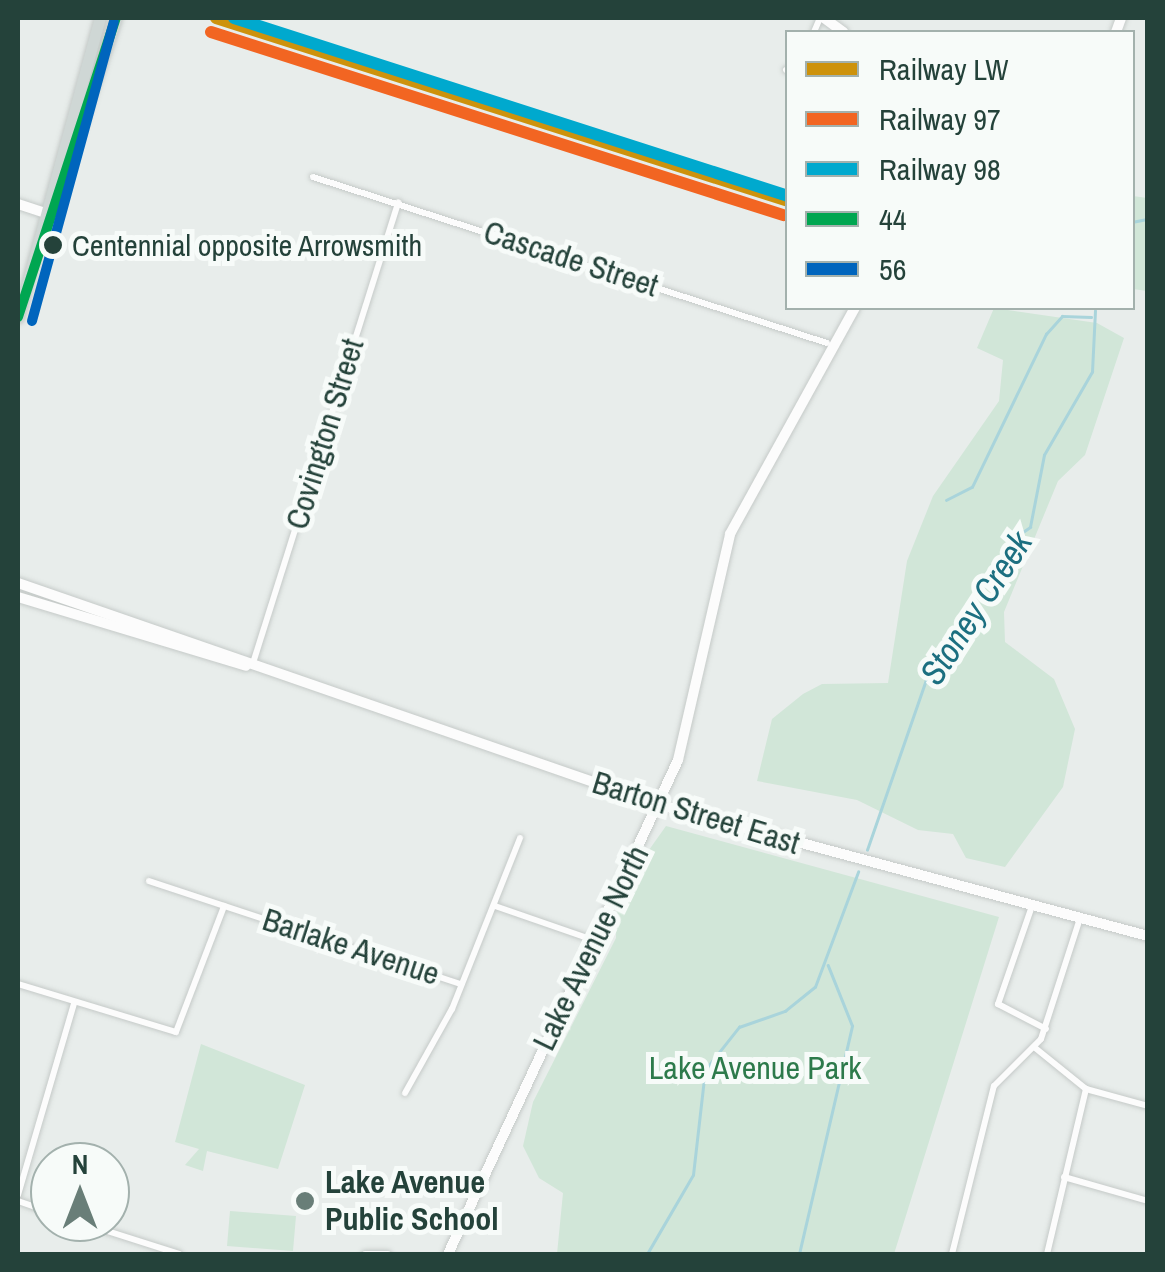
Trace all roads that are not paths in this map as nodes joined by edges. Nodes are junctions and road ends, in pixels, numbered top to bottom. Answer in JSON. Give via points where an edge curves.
{"nodes":[{"id":1,"x":100,"y":18,"type":"edge"},
{"id":2,"x":116,"y":18,"type":"edge"},
{"id":3,"x":313,"y":177,"type":"dead end"},
{"id":4,"x":398,"y":202,"type":"junction"},
{"id":5,"x":18,"y":204,"type":"edge"},
{"id":6,"x":48,"y":214,"type":"junction"},
{"id":7,"x":854,"y":310,"type":"edge"},
{"id":8,"x":18,"y":317,"type":"edge"},
{"id":9,"x":828,"y":344,"type":"junction"},
{"id":10,"x":18,"y":583,"type":"edge"},
{"id":11,"x":50,"y":594,"type":"junction"},
{"id":12,"x":18,"y":597,"type":"edge"},
{"id":13,"x":45,"y":606,"type":"junction"},
{"id":14,"x":252,"y":667,"type":"junction"},
{"id":15,"x":660,"y":805,"type":"junction"},
{"id":16,"x":520,"y":838,"type":"dead end"},
{"id":17,"x":149,"y":881,"type":"dead end"},
{"id":18,"x":224,"y":906,"type":"junction"},
{"id":19,"x":495,"y":906,"type":"junction"},
{"id":20,"x":1032,"y":906,"type":"junction"},
{"id":21,"x":1080,"y":918,"type":"junction"},
{"id":22,"x":1148,"y":936,"type":"edge"},
{"id":23,"x":594,"y":940,"type":"junction"},
{"id":24,"x":18,"y":984,"type":"edge"},
{"id":25,"x":461,"y":984,"type":"junction"},
{"id":26,"x":74,"y":1003,"type":"junction"},
{"id":27,"x":1046,"y":1029,"type":"junction"},
{"id":28,"x":1034,"y":1047,"type":"junction"},
{"id":29,"x":1086,"y":1089,"type":"junction"},
{"id":30,"x":405,"y":1093,"type":"dead end"},
{"id":31,"x":1148,"y":1106,"type":"edge"},
{"id":32,"x":1064,"y":1177,"type":"junction"},
{"id":33,"x":18,"y":1198,"type":"edge"},
{"id":34,"x":1148,"y":1201,"type":"edge"},
{"id":35,"x":130,"y":1238,"type":"edge"},
{"id":36,"x":179,"y":1254,"type":"edge"},
{"id":37,"x":365,"y":1254,"type":"edge"},
{"id":38,"x":388,"y":1254,"type":"edge"},
{"id":39,"x":448,"y":1254,"type":"edge"},
{"id":40,"x":952,"y":1254,"type":"edge"},
{"id":41,"x":1047,"y":1254,"type":"edge"}],
"edges":[{"from":1,"to":6,"type":"main road"},
{"from":2,"to":6,"type":"main road"},
{"from":3,"to":4,"type":"street","name":"Cascade Street"},
{"from":4,"to":9,"type":"street","name":"Cascade Street"},
{"from":4,"to":14,"type":"street","name":"Covington Street"},
{"from":5,"to":6,"type":"main road"},
{"from":6,"to":8,"type":"main road"},
{"from":7,"to":9,"type":"main road","name":"Lake Avenue North"},
{"from":9,"to":15,"type":"main road","name":"Lake Avenue North","via":[[730,534],[682,748]]},
{"from":10,"to":11,"type":"main road","name":"Barton Street East"},
{"from":11,"to":13,"type":"main road"},
{"from":11,"to":14,"type":"main road","name":"Barton Street East"},
{"from":12,"to":13,"type":"main road","name":"Barton Street East"},
{"from":13,"to":14,"type":"main road","name":"Barton Street East"},
{"from":14,"to":15,"type":"main road","name":"Barton Street East"},
{"from":15,"to":20,"type":"main road","name":"Barton Street East"},
{"from":15,"to":23,"type":"main road","name":"Lake Avenue North"},
{"from":16,"to":19,"type":"street","name":"Barlake Avenue"},
{"from":17,"to":18,"type":"street","name":"Barlake Avenue"},
{"from":18,"to":25,"type":"street","name":"Barlake Avenue"},
{"from":18,"to":26,"type":"street","via":[[180,1030]]},
{"from":19,"to":23,"type":"street"},
{"from":19,"to":25,"type":"street","name":"Barlake Avenue"},
{"from":20,"to":21,"type":"main road","name":"Barton Street East"},
{"from":20,"to":27,"type":"street","via":[[998,1004]]},
{"from":21,"to":22,"type":"main road","name":"Barton Street East"},
{"from":21,"to":27,"type":"street"},
{"from":23,"to":39,"type":"main road","name":"Lake Avenue North"},
{"from":24,"to":26,"type":"street"},
{"from":25,"to":30,"type":"street"},
{"from":26,"to":33,"type":"street"},
{"from":27,"to":28,"type":"street"},
{"from":28,"to":29,"type":"street"},
{"from":28,"to":40,"type":"street","via":[[994,1086]]},
{"from":29,"to":31,"type":"street"},
{"from":29,"to":32,"type":"street"},
{"from":32,"to":34,"type":"street"},
{"from":32,"to":41,"type":"street"},
{"from":35,"to":36,"type":"street"},
{"from":37,"to":38,"type":"street"}]}
